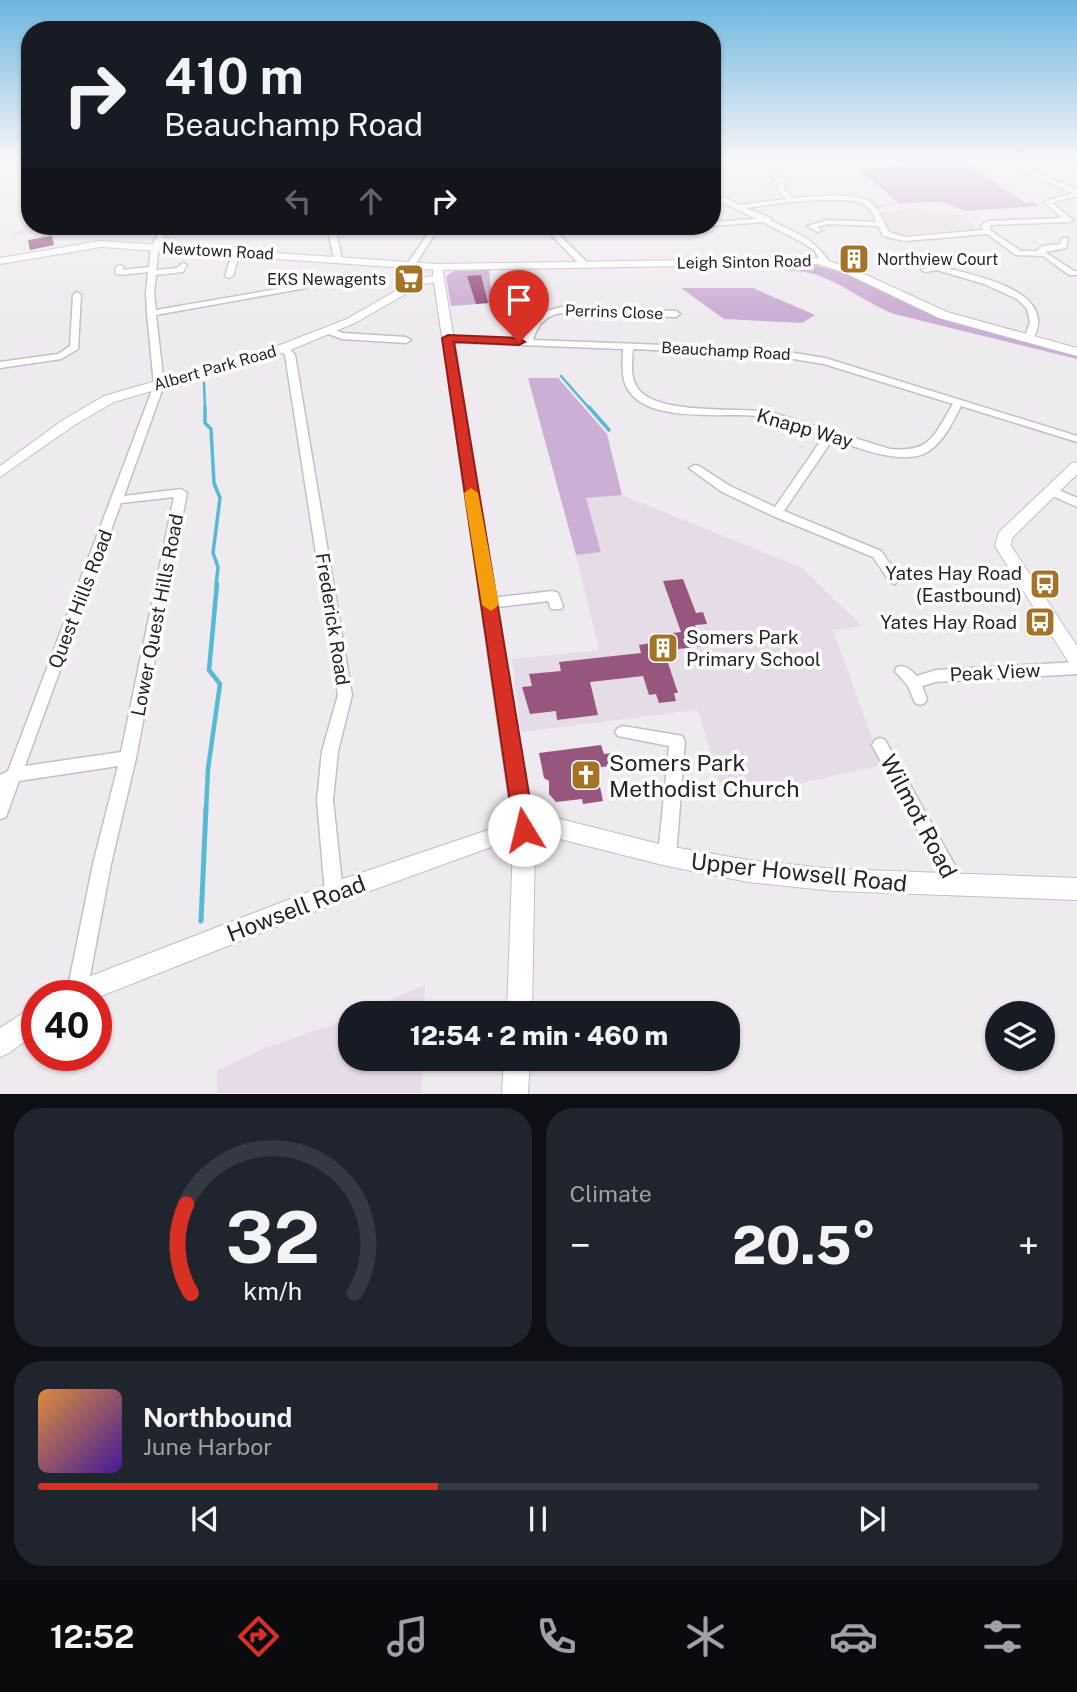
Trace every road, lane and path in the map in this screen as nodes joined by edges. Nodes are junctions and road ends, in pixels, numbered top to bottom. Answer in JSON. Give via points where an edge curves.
{"nodes":[{"id":1,"x":750,"y":211,"type":"edge"},
{"id":2,"x":873,"y":211,"type":"edge"},
{"id":3,"x":1058,"y":211,"type":"edge"},
{"id":4,"x":768,"y":220,"type":"junction"},
{"id":5,"x":1069,"y":220,"type":"junction"},
{"id":6,"x":721,"y":223,"type":"edge"},
{"id":7,"x":880,"y":224,"type":"junction"},
{"id":8,"x":1077,"y":225,"type":"edge"},
{"id":9,"x":797,"y":228,"type":"dead end"},
{"id":10,"x":989,"y":232,"type":"junction"},
{"id":11,"x":161,"y":235,"type":"edge"},
{"id":12,"x":333,"y":235,"type":"edge"},
{"id":13,"x":430,"y":235,"type":"edge"},
{"id":14,"x":555,"y":235,"type":"edge"},
{"id":15,"x":1065,"y":240,"type":"dead end"},
{"id":16,"x":155,"y":247,"type":"junction"},
{"id":17,"x":236,"y":252,"type":"junction"},
{"id":18,"x":1040,"y":252,"type":"junction"},
{"id":19,"x":338,"y":259,"type":"junction"},
{"id":20,"x":0,"y":261,"type":"edge"},
{"id":21,"x":825,"y":262,"type":"junction"},
{"id":22,"x":585,"y":265,"type":"junction"},
{"id":23,"x":410,"y":266,"type":"junction"},
{"id":24,"x":120,"y":267,"type":"dead end"},
{"id":25,"x":181,"y":270,"type":"dead end"},
{"id":26,"x":925,"y":270,"type":"dead end"},
{"id":27,"x":153,"y":271,"type":"junction"},
{"id":28,"x":438,"y":273,"type":"junction"},
{"id":29,"x":1075,"y":274,"type":"edge"},
{"id":30,"x":229,"y":276,"type":"dead end"},
{"id":31,"x":306,"y":286,"type":"dead end"},
{"id":32,"x":74,"y":297,"type":"dead end"},
{"id":33,"x":151,"y":313,"type":"junction"},
{"id":34,"x":676,"y":314,"type":"dead end"},
{"id":35,"x":329,"y":331,"type":"junction"},
{"id":36,"x":448,"y":338,"type":"junction"},
{"id":37,"x":1029,"y":339,"type":"junction"},
{"id":38,"x":406,"y":340,"type":"dead end"},
{"id":39,"x":528,"y":342,"type":"junction"},
{"id":40,"x":628,"y":346,"type":"junction"},
{"id":41,"x":284,"y":348,"type":"junction"},
{"id":42,"x":1077,"y":352,"type":"edge"},
{"id":43,"x":0,"y":365,"type":"edge"},
{"id":44,"x":159,"y":385,"type":"junction"},
{"id":45,"x":959,"y":402,"type":"junction"},
{"id":46,"x":831,"y":434,"type":"junction"},
{"id":47,"x":1077,"y":439,"type":"edge"},
{"id":48,"x":1077,"y":466,"type":"edge"},
{"id":49,"x":695,"y":468,"type":"dead end"},
{"id":50,"x":0,"y":473,"type":"edge"},
{"id":51,"x":1051,"y":490,"type":"junction"},
{"id":52,"x":117,"y":500,"type":"junction"},
{"id":53,"x":1077,"y":503,"type":"edge"},
{"id":54,"x":777,"y":513,"type":"junction"},
{"id":55,"x":895,"y":579,"type":"dead end"},
{"id":56,"x":490,"y":603,"type":"junction"},
{"id":57,"x":556,"y":606,"type":"dead end"},
{"id":58,"x":1077,"y":661,"type":"edge"},
{"id":59,"x":1077,"y":668,"type":"edge"},
{"id":60,"x":902,"y":671,"type":"dead end"},
{"id":61,"x":914,"y":683,"type":"junction"},
{"id":62,"x":919,"y":699,"type":"dead end"},
{"id":63,"x":623,"y":732,"type":"dead end"},
{"id":64,"x":880,"y":745,"type":"dead end"},
{"id":65,"x":128,"y":758,"type":"junction"},
{"id":66,"x":7,"y":779,"type":"edge"},
{"id":67,"x":0,"y":812,"type":"edge"},
{"id":68,"x":524,"y":830,"type":"junction"},
{"id":69,"x":667,"y":856,"type":"junction"},
{"id":70,"x":957,"y":886,"type":"junction"},
{"id":71,"x":1077,"y":890,"type":"edge"},
{"id":72,"x":334,"y":892,"type":"junction"},
{"id":73,"x":76,"y":980,"type":"edge"},
{"id":74,"x":109,"y":980,"type":"edge"},
{"id":75,"x":519,"y":1001,"type":"edge"},
{"id":76,"x":21,"y":1028,"type":"edge"},
{"id":77,"x":0,"y":1044,"type":"edge"},
{"id":78,"x":516,"y":1071,"type":"edge"},
{"id":79,"x":515,"y":1094,"type":"edge"}],
"edges":[{"from":1,"to":4,"type":"street"},
{"from":2,"to":7,"type":"street"},
{"from":3,"to":5,"type":"street"},
{"from":4,"to":6,"type":"street"},
{"from":4,"to":21,"type":"street","via":[[813,246]]},
{"from":5,"to":8,"type":"street"},
{"from":5,"to":10,"type":"street","via":[[989,223],[985,225]]},
{"from":7,"to":9,"type":"street","via":[[828,222]]},
{"from":7,"to":10,"type":"street","via":[[888,235],[900,239]]},
{"from":10,"to":18,"type":"street","via":[[1019,253]]},
{"from":11,"to":16,"type":"street"},
{"from":12,"to":19,"type":"street"},
{"from":13,"to":23,"type":"street"},
{"from":14,"to":22,"type":"street"},
{"from":15,"to":18,"type":"street","via":[[1063,246]]},
{"from":16,"to":17,"type":"main road","name":"Newtown Road"},
{"from":16,"to":20,"type":"main road","name":"Newtown Road","via":[[89,245]]},
{"from":16,"to":27,"type":"street"},
{"from":17,"to":19,"type":"main road","name":"Newtown Road"},
{"from":17,"to":30,"type":"street"},
{"from":18,"to":29,"type":"street"},
{"from":19,"to":23,"type":"main road","name":"Newtown Road"},
{"from":21,"to":22,"type":"main road","name":"Leigh Sinton Road"},
{"from":21,"to":37,"type":"main road","name":"Leigh Sinton Road","via":[[943,315]]},
{"from":22,"to":28,"type":"main road","name":"Leigh Sinton Road"},
{"from":23,"to":28,"type":"main road","name":"Newtown Road"},
{"from":24,"to":27,"type":"street","via":[[119,272]]},
{"from":25,"to":27,"type":"street"},
{"from":26,"to":37,"type":"street","via":[[937,266],[1020,296],[1036,320]]},
{"from":27,"to":33,"type":"street"},
{"from":28,"to":35,"type":"street","name":"Albert Park Road"},
{"from":28,"to":36,"type":"street"},
{"from":31,"to":33,"type":"street"},
{"from":32,"to":43,"type":"street","via":[[75,347],[61,356]]},
{"from":33,"to":44,"type":"street"},
{"from":34,"to":39,"type":"street","name":"Perrins Close","via":[[545,313],[537,319]]},
{"from":35,"to":38,"type":"street"},
{"from":35,"to":41,"type":"street","name":"Albert Park Road"},
{"from":36,"to":39,"type":"street","name":"Beauchamp Road"},
{"from":36,"to":56,"type":"street"},
{"from":37,"to":42,"type":"main road","name":"Leigh Sinton Road"},
{"from":39,"to":40,"type":"street","name":"Beauchamp Road"},
{"from":40,"to":45,"type":"street","name":"Beauchamp Road","via":[[795,355]]},
{"from":40,"to":46,"type":"street","name":"Knapp Way","via":[[629,384],[650,403],[770,415]]},
{"from":41,"to":44,"type":"street","name":"Albert Park Road"},
{"from":41,"to":72,"type":"street","name":"Frederick Road","via":[[290,355],[306,443],[345,695],[330,751],[325,800]]},
{"from":44,"to":50,"type":"street","name":"Albert Park Road","via":[[92,409]]},
{"from":44,"to":52,"type":"street","name":"Quest Hills Road"},
{"from":45,"to":46,"type":"street","name":"Knapp Way","via":[[931,445],[911,455]]},
{"from":45,"to":47,"type":"street","name":"Beauchamp Road"},
{"from":46,"to":54,"type":"street"},
{"from":48,"to":51,"type":"street"},
{"from":49,"to":54,"type":"street"},
{"from":51,"to":53,"type":"street"},
{"from":51,"to":58,"type":"street","via":[[1004,536],[1003,546]]},
{"from":52,"to":65,"type":"street","name":"Lower Quest Hills Road","via":[[181,494]]},
{"from":52,"to":66,"type":"street","name":"Quest Hills Road"},
{"from":54,"to":55,"type":"street","via":[[877,554]]},
{"from":56,"to":57,"type":"street","via":[[553,596]]},
{"from":56,"to":68,"type":"street"},
{"from":59,"to":61,"type":"street","name":"Peak View","via":[[961,673]]},
{"from":60,"to":61,"type":"street"},
{"from":61,"to":62,"type":"street"},
{"from":63,"to":69,"type":"street","via":[[677,741]]},
{"from":64,"to":70,"type":"street","name":"Wilmot Road"},
{"from":65,"to":66,"type":"street"},
{"from":65,"to":73,"type":"street","name":"Lower Quest Hills Road"},
{"from":66,"to":67,"type":"street","name":"Quest Hills Road"},
{"from":68,"to":69,"type":"street","name":"Upper Howsell Road","via":[[560,830]]},
{"from":68,"to":72,"type":"street","name":"Howsell Road","via":[[505,832]]},
{"from":68,"to":75,"type":"street"},
{"from":69,"to":70,"type":"street","name":"Upper Howsell Road","via":[[835,880]]},
{"from":70,"to":71,"type":"street","name":"Upper Howsell Road"},
{"from":72,"to":74,"type":"street","name":"Howsell Road"},
{"from":76,"to":77,"type":"street"},
{"from":78,"to":79,"type":"street"}]}
